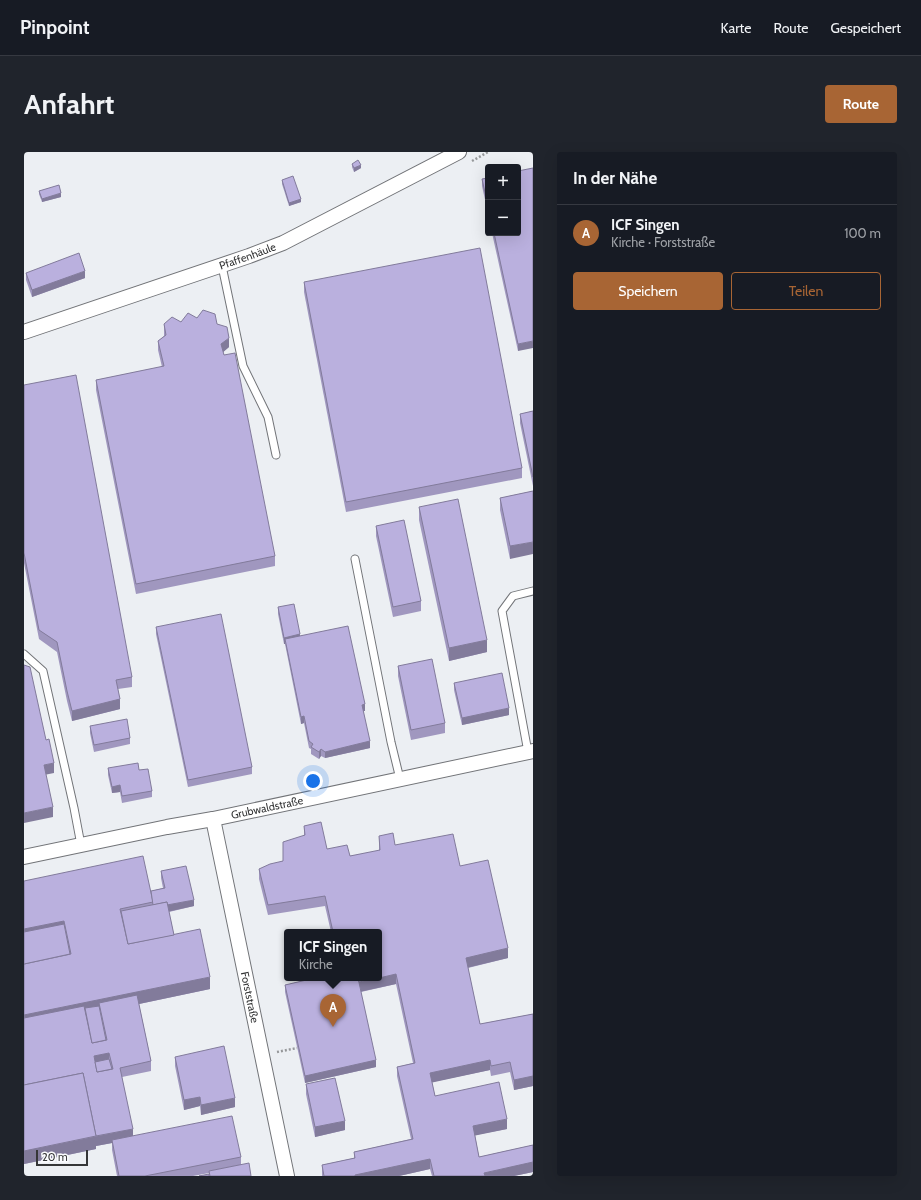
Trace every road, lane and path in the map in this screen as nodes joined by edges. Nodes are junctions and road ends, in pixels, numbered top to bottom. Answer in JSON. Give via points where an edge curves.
{"nodes":[{"id":1,"x":460,"y":152,"type":"edge"},
{"id":2,"x":222,"y":266,"type":"junction"},
{"id":3,"x":24,"y":332,"type":"edge"},
{"id":4,"x":276,"y":455,"type":"dead end"},
{"id":5,"x":355,"y":559,"type":"dead end"},
{"id":6,"x":533,"y":591,"type":"edge"},
{"id":7,"x":24,"y":654,"type":"edge"},
{"id":8,"x":530,"y":751,"type":"edge"},
{"id":9,"x":400,"y":779,"type":"junction"},
{"id":10,"x":213,"y":819,"type":"junction"},
{"id":11,"x":81,"y":845,"type":"junction"},
{"id":12,"x":24,"y":857,"type":"edge"},
{"id":13,"x":298,"y":1048,"type":"edge"},
{"id":14,"x":277,"y":1052,"type":"dead end"},
{"id":15,"x":287,"y":1176,"type":"edge"}],
"edges":[{"from":1,"to":2,"type":"street","name":"Pfaffenhäule","via":[[283,243]]},
{"from":2,"to":3,"type":"street","name":"Pfaffenhäule"},
{"from":2,"to":4,"type":"lane","via":[[243,366],[268,417]]},
{"from":5,"to":9,"type":"lane"},
{"from":6,"to":8,"type":"lane","via":[[513,596],[502,611]]},
{"from":7,"to":11,"type":"lane","via":[[43,671]]},
{"from":8,"to":9,"type":"street","name":"Grubwaldstraße"},
{"from":9,"to":10,"type":"street","name":"Grubwaldstraße"},
{"from":10,"to":11,"type":"street","name":"Grubwaldstraße"},
{"from":10,"to":15,"type":"street","name":"Forststraße"},
{"from":11,"to":12,"type":"street","name":"Grubwaldstraße"},
{"from":13,"to":14,"type":"path"}]}
